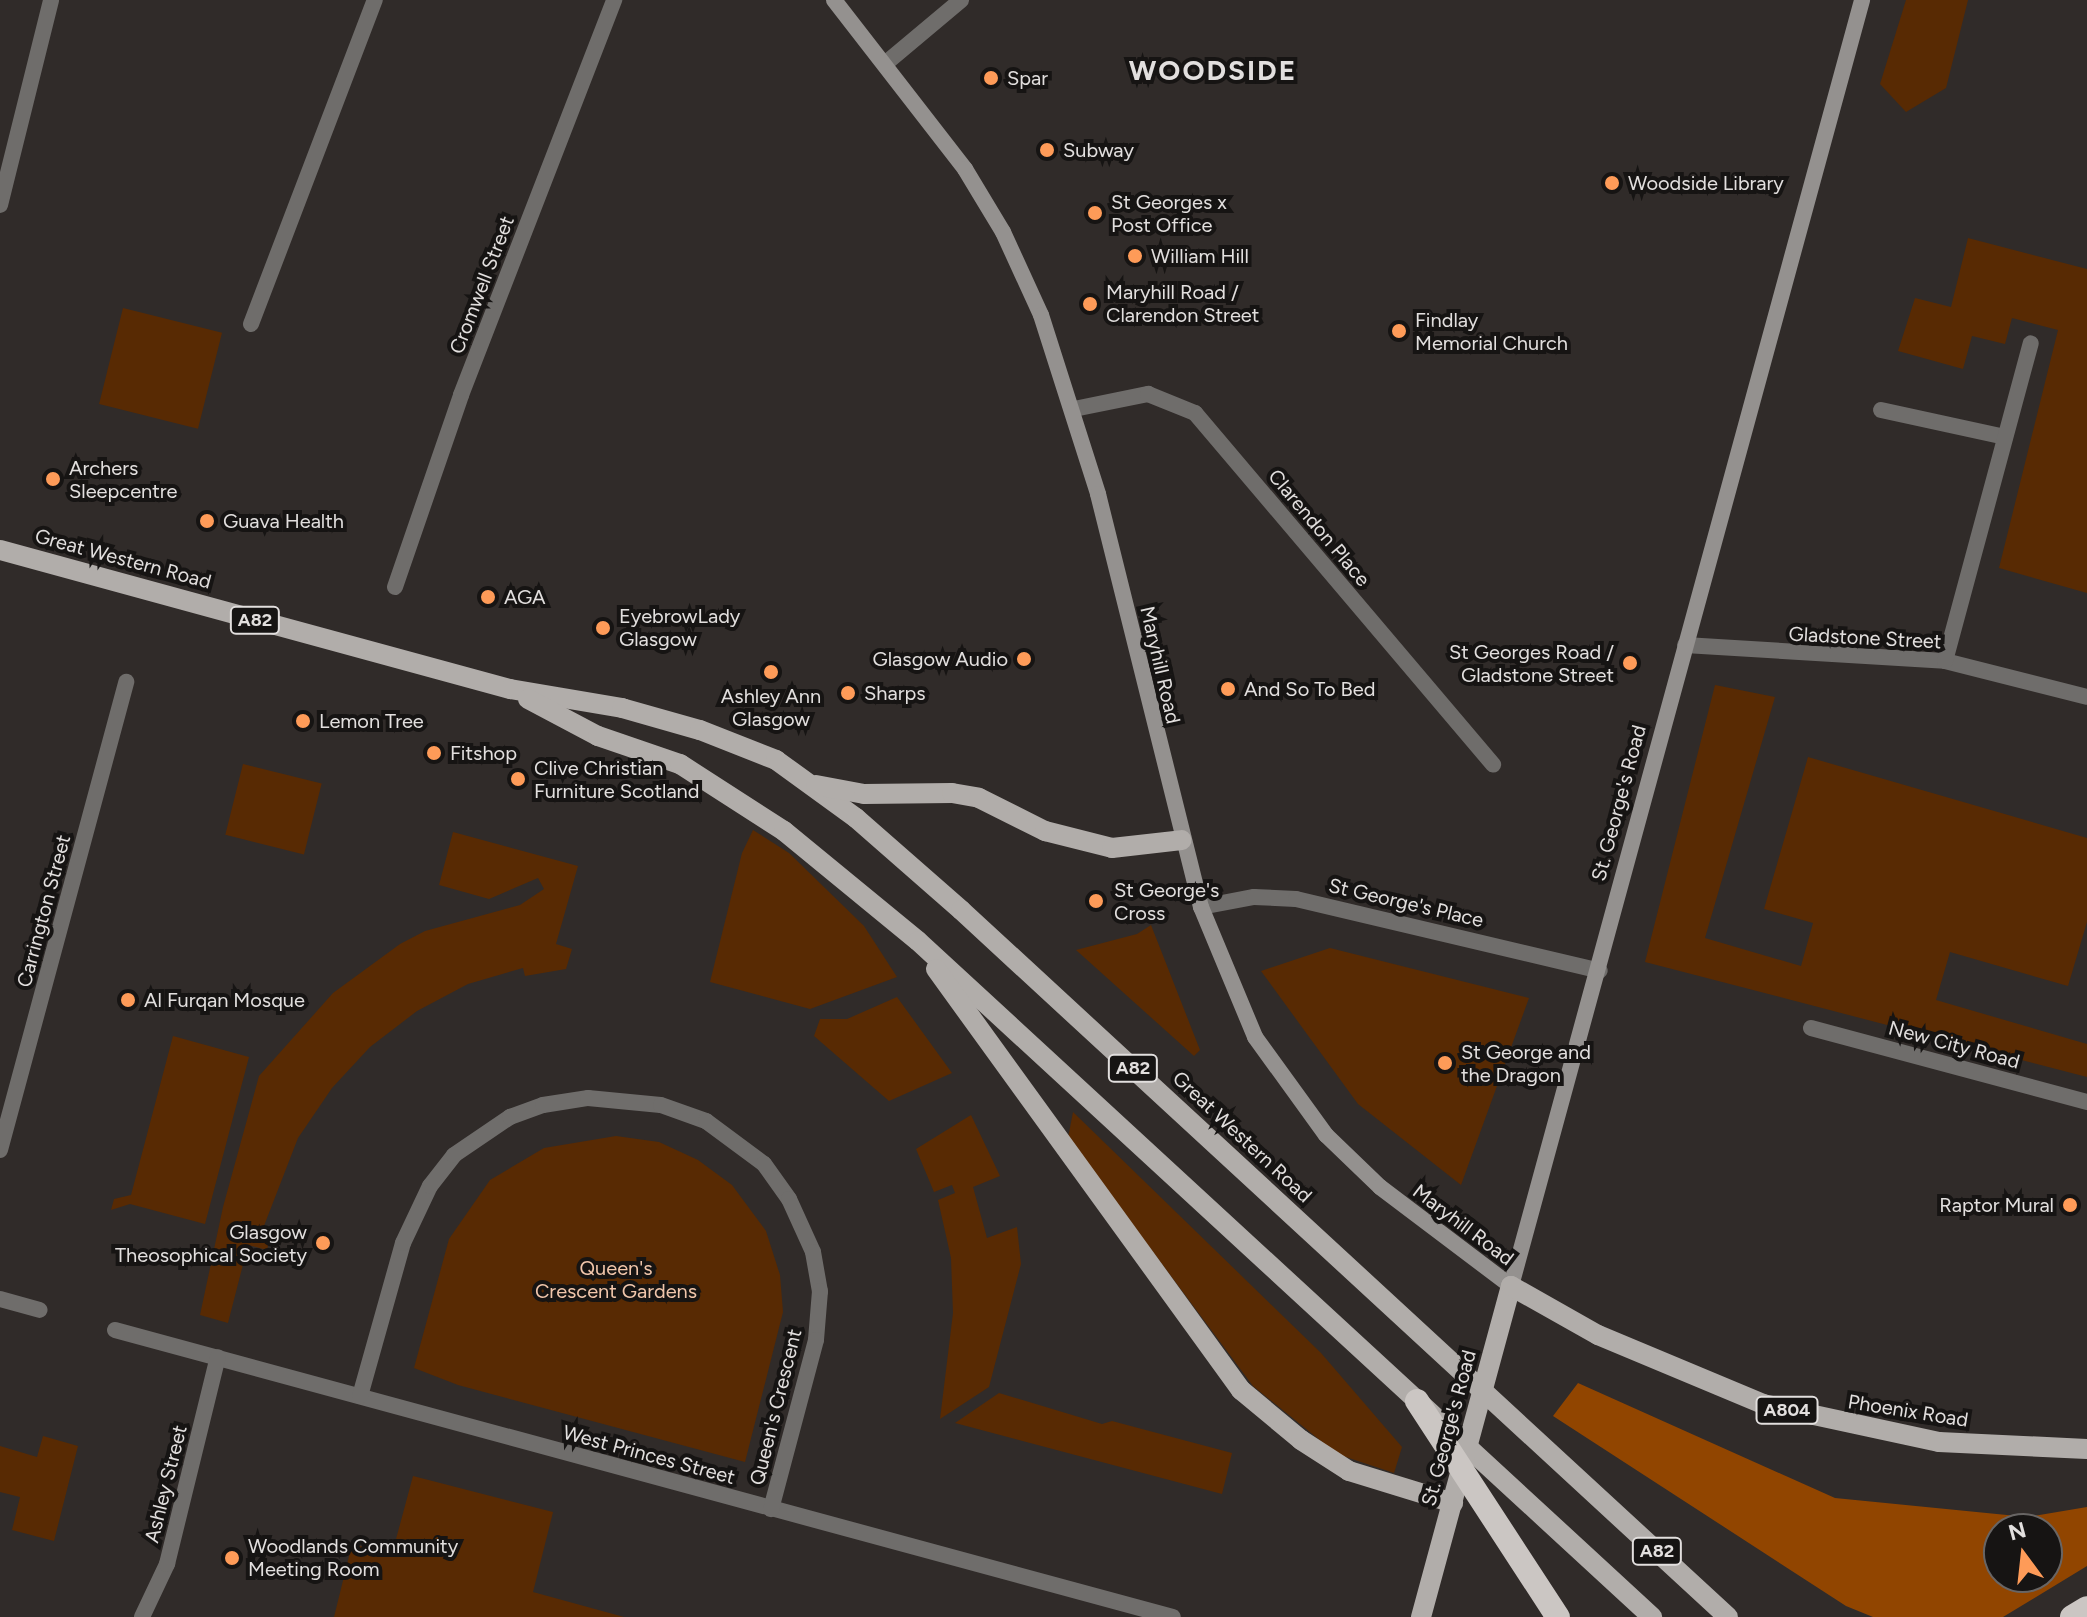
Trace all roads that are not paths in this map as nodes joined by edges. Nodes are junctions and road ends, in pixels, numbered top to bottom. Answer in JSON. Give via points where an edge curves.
{"nodes":[{"id":1,"x":51,"y":0,"type":"edge"},
{"id":2,"x":375,"y":0,"type":"edge"},
{"id":3,"x":614,"y":0,"type":"edge"},
{"id":4,"x":834,"y":0,"type":"edge"},
{"id":5,"x":961,"y":0,"type":"edge"},
{"id":6,"x":1862,"y":0,"type":"edge"},
{"id":7,"x":886,"y":63,"type":"junction"},
{"id":8,"x":0,"y":205,"type":"edge"},
{"id":9,"x":251,"y":324,"type":"dead end"},
{"id":10,"x":2031,"y":343,"type":"dead end"},
{"id":11,"x":1074,"y":409,"type":"junction"},
{"id":12,"x":1881,"y":410,"type":"dead end"},
{"id":13,"x":2005,"y":437,"type":"junction"},
{"id":14,"x":0,"y":550,"type":"edge"},
{"id":15,"x":395,"y":587,"type":"dead end"},
{"id":16,"x":1685,"y":645,"type":"junction"},
{"id":17,"x":1945,"y":661,"type":"junction"},
{"id":18,"x":126,"y":682,"type":"dead end"},
{"id":19,"x":510,"y":689,"type":"junction"},
{"id":20,"x":2087,"y":697,"type":"edge"},
{"id":21,"x":1493,"y":765,"type":"dead end"},
{"id":22,"x":812,"y":784,"type":"junction"},
{"id":23,"x":1182,"y":840,"type":"junction"},
{"id":24,"x":1201,"y":907,"type":"junction"},
{"id":25,"x":918,"y":941,"type":"junction"},
{"id":26,"x":1600,"y":971,"type":"junction"},
{"id":27,"x":1811,"y":1028,"type":"dead end"},
{"id":28,"x":2087,"y":1102,"type":"edge"},
{"id":29,"x":0,"y":1150,"type":"edge"},
{"id":30,"x":1511,"y":1286,"type":"junction"},
{"id":31,"x":0,"y":1299,"type":"edge"},
{"id":32,"x":40,"y":1310,"type":"dead end"},
{"id":33,"x":115,"y":1330,"type":"dead end"},
{"id":34,"x":218,"y":1357,"type":"junction"},
{"id":35,"x":360,"y":1396,"type":"junction"},
{"id":36,"x":1417,"y":1401,"type":"junction"},
{"id":37,"x":2087,"y":1449,"type":"edge"},
{"id":38,"x":1453,"y":1503,"type":"junction"},
{"id":39,"x":771,"y":1509,"type":"junction"},
{"id":40,"x":2087,"y":1608,"type":"edge"},
{"id":41,"x":142,"y":1617,"type":"edge"},
{"id":42,"x":1173,"y":1617,"type":"edge"},
{"id":43,"x":1421,"y":1617,"type":"edge"},
{"id":44,"x":1558,"y":1617,"type":"edge"},
{"id":45,"x":1652,"y":1617,"type":"edge"},
{"id":46,"x":1728,"y":1617,"type":"edge"},
{"id":47,"x":2072,"y":1617,"type":"edge"}],
"edges":[{"from":1,"to":8,"type":"street"},
{"from":2,"to":9,"type":"street"},
{"from":3,"to":15,"type":"street","name":"Cromwell Street","via":[[461,395]]},
{"from":4,"to":7,"type":"street","name":"Maryhill Road"},
{"from":5,"to":7,"type":"street"},
{"from":6,"to":16,"type":"street","name":"St. George's Road"},
{"from":7,"to":11,"type":"street","name":"Maryhill Road","via":[[956,156],[997,222],[1041,315]]},
{"from":10,"to":13,"type":"street"},
{"from":11,"to":21,"type":"street","name":"Clarendon Place","via":[[1148,394],[1195,413]]},
{"from":11,"to":23,"type":"street","name":"Maryhill Road"},
{"from":12,"to":13,"type":"street"},
{"from":13,"to":17,"type":"street"},
{"from":14,"to":19,"type":"main road","name":"Great Western Road","number":"A82"},
{"from":16,"to":17,"type":"street","name":"Gladstone Street"},
{"from":16,"to":26,"type":"street","name":"St. George's Road"},
{"from":17,"to":20,"type":"street","name":"Gladstone Street"},
{"from":18,"to":29,"type":"street","name":"Carrington Street"},
{"from":19,"to":22,"type":"main road","name":"Great Western Road","number":"A82","via":[[622,708],[700,730],[776,760]]},
{"from":19,"to":25,"type":"main road","name":"Great Western Road","number":"A82","via":[[598,736],[709,780],[784,831]]},
{"from":22,"to":23,"type":"main road","via":[[864,794],[941,792],[979,798],[1045,831],[1100,847],[1143,849]]},
{"from":22,"to":46,"type":"main road","name":"Great Western Road","number":"A82","via":[[961,910]]},
{"from":23,"to":24,"type":"street","name":"Maryhill Road"},
{"from":24,"to":26,"type":"street","name":"St George's Place","via":[[1254,897],[1296,899]]},
{"from":24,"to":30,"type":"street","name":"Maryhill Road","via":[[1237,1002],[1296,1100],[1380,1187]]},
{"from":25,"to":36,"type":"main road","name":"Great Western Road","number":"A82"},
{"from":25,"to":38,"type":"main road","via":[[977,1030],[1241,1390],[1349,1471]]},
{"from":26,"to":30,"type":"street","name":"St. George's Road"},
{"from":27,"to":28,"type":"street","name":"New City Road"},
{"from":30,"to":37,"type":"main road","name":"Phoenix Road","number":"A804","via":[[1598,1335],[1763,1404],[1939,1442]]},
{"from":30,"to":38,"type":"main road","name":"St. George's Road"},
{"from":31,"to":32,"type":"street"},
{"from":33,"to":34,"type":"street","name":"West Princes Street"},
{"from":34,"to":35,"type":"street","name":"West Princes Street"},
{"from":34,"to":41,"type":"street","name":"Ashley Street","via":[[167,1564]]},
{"from":35,"to":39,"type":"street","name":"West Princes Street"},
{"from":35,"to":39,"type":"street","name":"Queen's Crescent","via":[[403,1243],[430,1186],[454,1155],[479,1134],[543,1105],[588,1098],[661,1105],[706,1121],[764,1164],[789,1199],[813,1252],[820,1291],[816,1340]]},
{"from":36,"to":44,"type":"highway"},
{"from":36,"to":45,"type":"main road","name":"Great Western Road","number":"A82"},
{"from":38,"to":43,"type":"main road","name":"St. George's Road"},
{"from":39,"to":42,"type":"street","name":"West Princes Street"},
{"from":40,"to":47,"type":"highway"}]}
